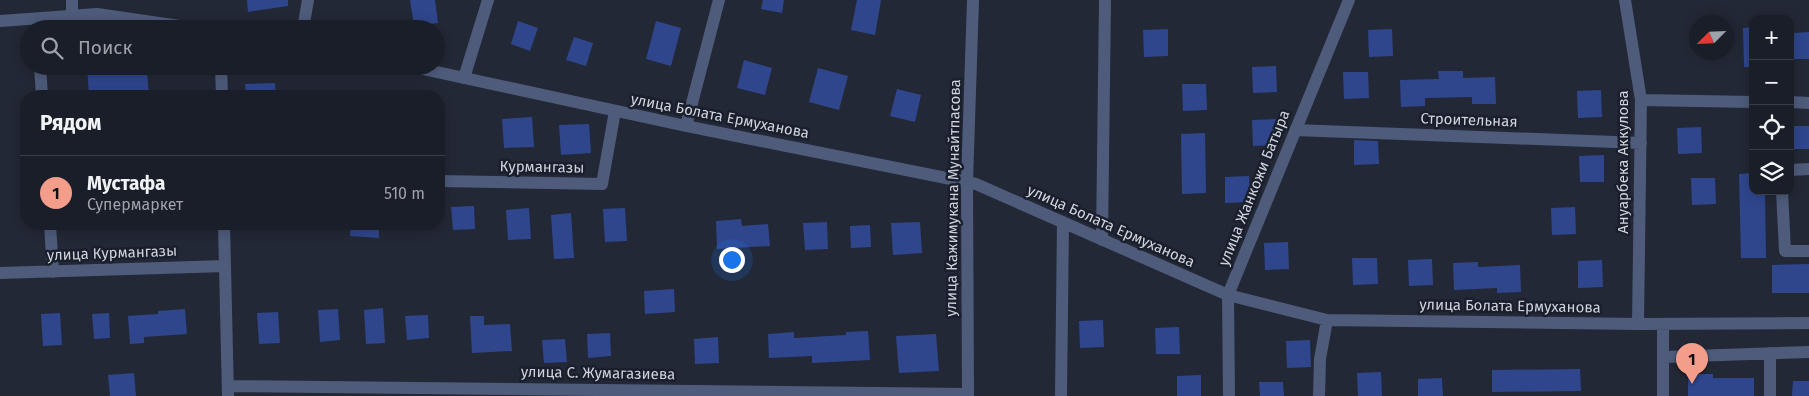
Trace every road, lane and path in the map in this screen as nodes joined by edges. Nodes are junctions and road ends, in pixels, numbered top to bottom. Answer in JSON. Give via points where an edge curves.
{"nodes":[{"id":1,"x":72,"y":0,"type":"edge"},
{"id":2,"x":308,"y":0,"type":"edge"},
{"id":3,"x":488,"y":0,"type":"edge"},
{"id":4,"x":719,"y":0,"type":"edge"},
{"id":5,"x":973,"y":0,"type":"edge"},
{"id":6,"x":1106,"y":0,"type":"edge"},
{"id":7,"x":1349,"y":0,"type":"edge"},
{"id":8,"x":1625,"y":0,"type":"edge"},
{"id":9,"x":72,"y":16,"type":"junction"},
{"id":10,"x":55,"y":20,"type":"edge"},
{"id":11,"x":138,"y":20,"type":"edge"},
{"id":12,"x":305,"y":20,"type":"edge"},
{"id":13,"x":0,"y":21,"type":"edge"},
{"id":14,"x":20,"y":23,"type":"edge"},
{"id":15,"x":445,"y":74,"type":"edge"},
{"id":16,"x":41,"y":75,"type":"edge"},
{"id":17,"x":221,"y":75,"type":"edge"},
{"id":18,"x":464,"y":78,"type":"junction"},
{"id":19,"x":42,"y":90,"type":"edge"},
{"id":20,"x":222,"y":90,"type":"edge"},
{"id":21,"x":1641,"y":100,"type":"junction"},
{"id":22,"x":1749,"y":102,"type":"edge"},
{"id":23,"x":1794,"y":102,"type":"edge"},
{"id":24,"x":1809,"y":103,"type":"edge"},
{"id":25,"x":615,"y":111,"type":"junction"},
{"id":26,"x":686,"y":126,"type":"junction"},
{"id":27,"x":1295,"y":130,"type":"junction"},
{"id":28,"x":1641,"y":143,"type":"junction"},
{"id":29,"x":1809,"y":169,"type":"edge"},
{"id":30,"x":1794,"y":170,"type":"edge"},
{"id":31,"x":445,"y":182,"type":"edge"},
{"id":32,"x":967,"y":182,"type":"junction"},
{"id":33,"x":1782,"y":195,"type":"edge"},
{"id":34,"x":1063,"y":222,"type":"junction"},
{"id":35,"x":50,"y":230,"type":"edge"},
{"id":36,"x":224,"y":230,"type":"edge"},
{"id":37,"x":1102,"y":240,"type":"junction"},
{"id":38,"x":1809,"y":251,"type":"edge"},
{"id":39,"x":225,"y":266,"type":"junction"},
{"id":40,"x":53,"y":272,"type":"junction"},
{"id":41,"x":0,"y":274,"type":"edge"},
{"id":42,"x":1228,"y":295,"type":"junction"},
{"id":43,"x":1327,"y":320,"type":"junction"},
{"id":44,"x":1809,"y":323,"type":"edge"},
{"id":45,"x":1638,"y":324,"type":"junction"},
{"id":46,"x":1663,"y":324,"type":"junction"},
{"id":47,"x":1809,"y":352,"type":"edge"},
{"id":48,"x":1770,"y":353,"type":"junction"},
{"id":49,"x":1663,"y":356,"type":"junction"},
{"id":50,"x":228,"y":391,"type":"edge"},
{"id":51,"x":968,"y":395,"type":"edge"},
{"id":52,"x":1061,"y":396,"type":"edge"},
{"id":53,"x":1230,"y":396,"type":"edge"},
{"id":54,"x":1320,"y":396,"type":"edge"},
{"id":55,"x":1663,"y":396,"type":"edge"},
{"id":56,"x":1770,"y":396,"type":"edge"}],
"edges":[{"from":1,"to":9,"type":"street"},
{"from":2,"to":12,"type":"street"},
{"from":3,"to":18,"type":"street"},
{"from":4,"to":26,"type":"street"},
{"from":5,"to":32,"type":"street","name":"улица Кажимукана Мунайтпасова"},
{"from":6,"to":37,"type":"street"},
{"from":7,"to":27,"type":"street","name":"улица Жанкожи Батыра"},
{"from":8,"to":21,"type":"street","name":"Ануарбека Аккулова"},
{"from":9,"to":10,"type":"street"},
{"from":9,"to":11,"type":"street","via":[[97,14]]},
{"from":13,"to":14,"type":"street"},
{"from":15,"to":18,"type":"street","name":"улица Болата Ермуханова"},
{"from":16,"to":19,"type":"street"},
{"from":17,"to":20,"type":"street"},
{"from":18,"to":25,"type":"street","name":"улица Болата Ермуханова"},
{"from":21,"to":22,"type":"street"},
{"from":21,"to":28,"type":"street","name":"Ануарбека Аккулова"},
{"from":23,"to":24,"type":"street"},
{"from":25,"to":26,"type":"street","name":"улица Болата Ермуханова"},
{"from":25,"to":31,"type":"street","name":"Курмангазы","via":[[602,184]]},
{"from":26,"to":32,"type":"street","name":"улица Болата Ермуханова"},
{"from":27,"to":28,"type":"street","name":"Строительная"},
{"from":27,"to":42,"type":"street","name":"улица Жанкожи Батыра"},
{"from":28,"to":45,"type":"street","name":"Ануарбека Аккулова"},
{"from":29,"to":30,"type":"street"},
{"from":32,"to":34,"type":"street","name":"улица Болата Ермуханова"},
{"from":32,"to":51,"type":"street","name":"улица Кажимукана Мунайтпасова"},
{"from":33,"to":38,"type":"street","via":[[1784,251]]},
{"from":34,"to":37,"type":"street","name":"улица Болата Ермуханова"},
{"from":34,"to":52,"type":"street"},
{"from":35,"to":40,"type":"street"},
{"from":36,"to":39,"type":"street"},
{"from":37,"to":42,"type":"street","name":"улица Болата Ермуханова"},
{"from":39,"to":40,"type":"street","name":"улица Курмангазы"},
{"from":39,"to":50,"type":"street"},
{"from":40,"to":41,"type":"street","name":"улица Курмангазы"},
{"from":42,"to":43,"type":"street","name":"улица Болата Ермуханова"},
{"from":42,"to":53,"type":"street","name":"улица Жанкожи Батыра"},
{"from":43,"to":45,"type":"street","name":"улица Болата Ермуханова"},
{"from":43,"to":54,"type":"street","via":[[1320,359]]},
{"from":44,"to":46,"type":"street","name":"улица Болата Ермуханова"},
{"from":45,"to":46,"type":"street","name":"улица Болата Ермуханова"},
{"from":46,"to":49,"type":"street"},
{"from":47,"to":48,"type":"street"},
{"from":48,"to":49,"type":"street"},
{"from":48,"to":56,"type":"street"},
{"from":49,"to":55,"type":"street"},
{"from":50,"to":51,"type":"street","name":"улица С. Жумагазиева"}]}
